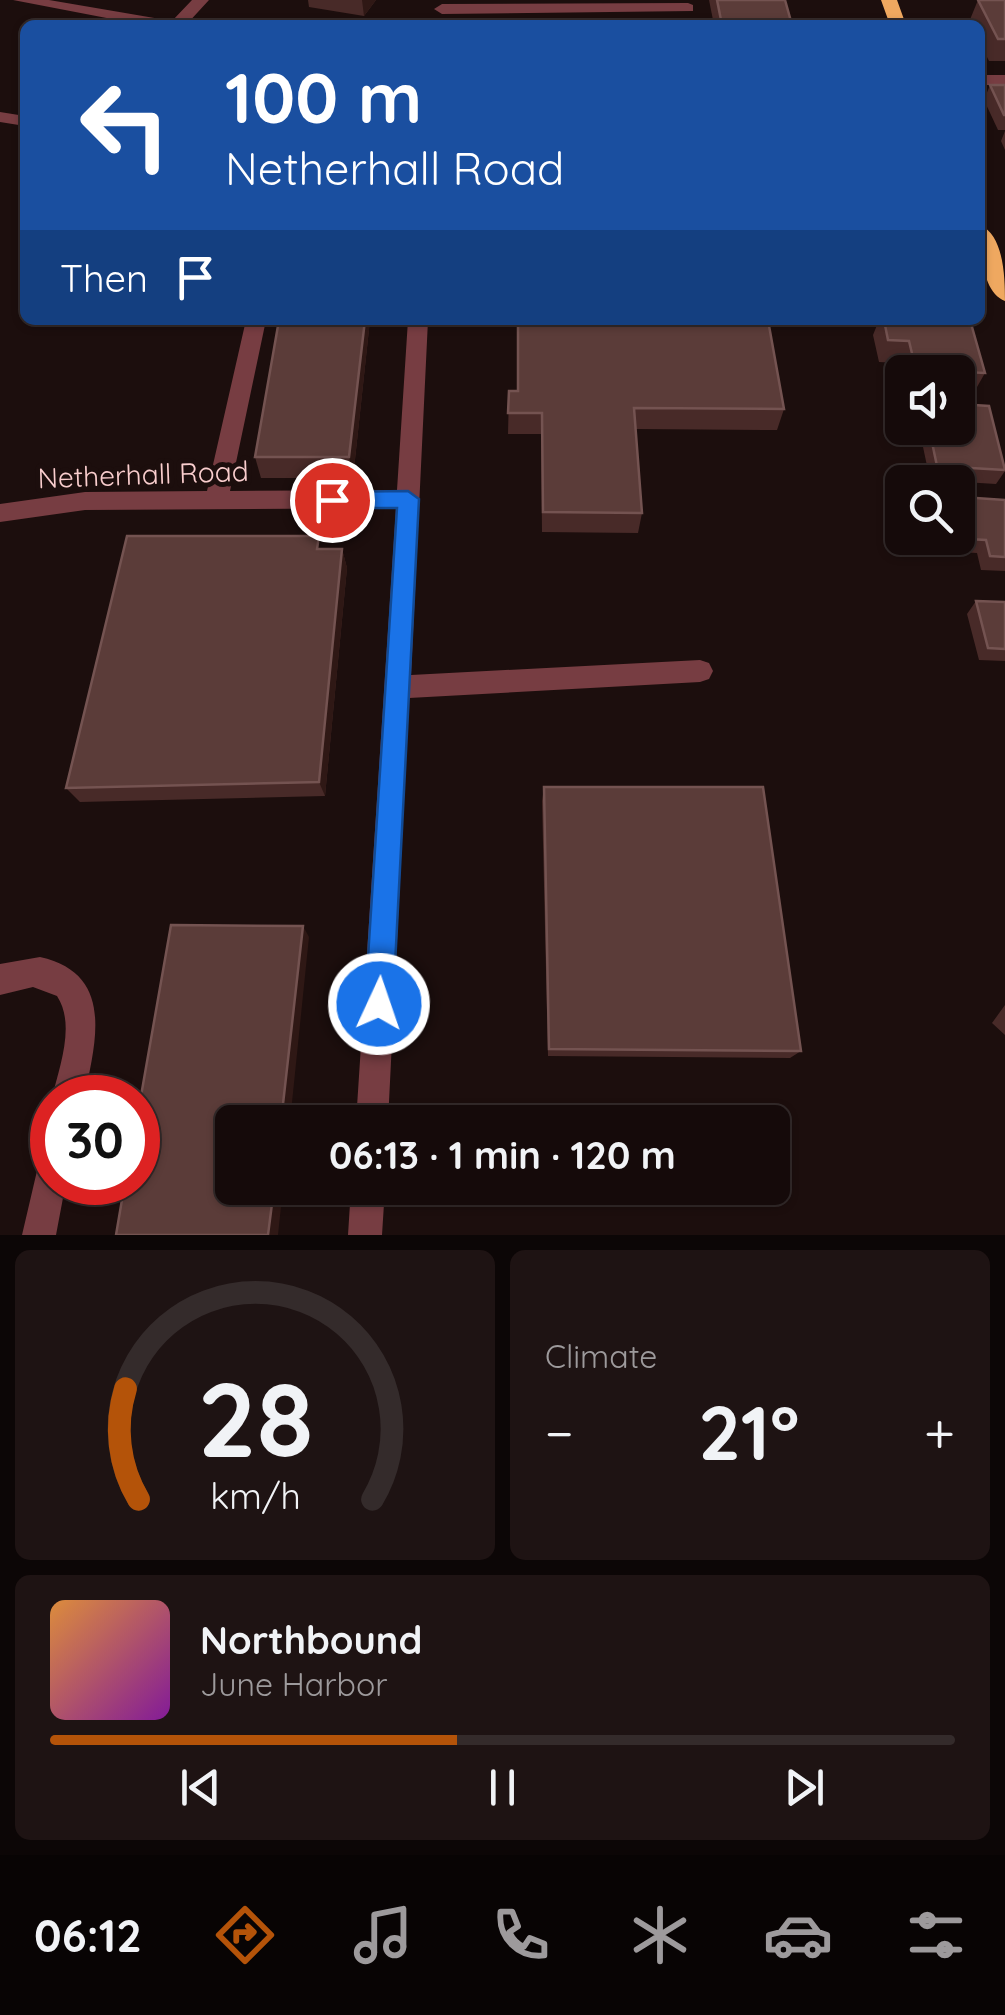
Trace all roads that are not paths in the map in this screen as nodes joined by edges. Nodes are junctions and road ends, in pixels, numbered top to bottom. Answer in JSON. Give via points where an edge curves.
{"nodes":[{"id":1,"x":21,"y":0,"type":"edge"},
{"id":2,"x":201,"y":0,"type":"edge"},
{"id":3,"x":688,"y":8,"type":"dead end"},
{"id":4,"x":441,"y":11,"type":"edge"},
{"id":5,"x":143,"y":20,"type":"edge"},
{"id":6,"x":179,"y":20,"type":"edge"},
{"id":7,"x":985,"y":243,"type":"edge"},
{"id":8,"x":1005,"y":294,"type":"edge"},
{"id":9,"x":255,"y":325,"type":"edge"},
{"id":10,"x":418,"y":325,"type":"edge"},
{"id":11,"x":408,"y":499,"type":"junction"},
{"id":12,"x":216,"y":501,"type":"junction"},
{"id":13,"x":0,"y":514,"type":"edge"},
{"id":14,"x":700,"y":671,"type":"dead end"},
{"id":15,"x":398,"y":687,"type":"junction"},
{"id":16,"x":0,"y":980,"type":"edge"},
{"id":17,"x":72,"y":1075,"type":"edge"},
{"id":18,"x":373,"y":1105,"type":"edge"},
{"id":19,"x":45,"y":1205,"type":"edge"},
{"id":20,"x":367,"y":1205,"type":"edge"},
{"id":21,"x":39,"y":1235,"type":"edge"},
{"id":22,"x":366,"y":1235,"type":"edge"}],
"edges":[{"from":1,"to":5,"type":"street"},
{"from":2,"to":6,"type":"street"},
{"from":3,"to":4,"type":"street"},
{"from":7,"to":8,"type":"main road"},
{"from":9,"to":12,"type":"street"},
{"from":10,"to":11,"type":"street"},
{"from":11,"to":12,"type":"street","name":"Netherhall Road"},
{"from":11,"to":15,"type":"street"},
{"from":12,"to":13,"type":"street","name":"Netherhall Road","via":[[58,502]]},
{"from":14,"to":15,"type":"street"},
{"from":15,"to":18,"type":"street"},
{"from":16,"to":17,"type":"street","via":[[44,973],[71,989],[81,1020]]},
{"from":19,"to":21,"type":"street"},
{"from":20,"to":22,"type":"street"}]}
